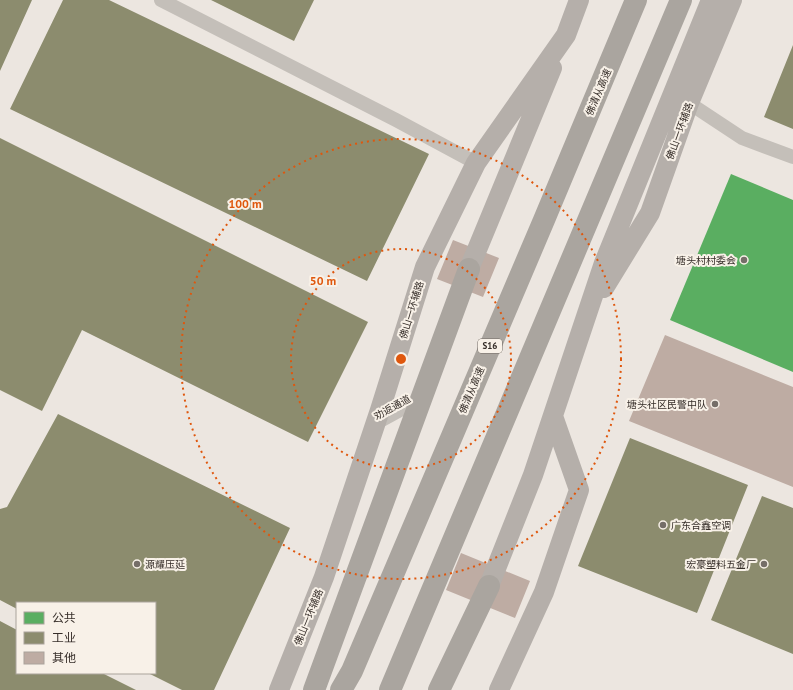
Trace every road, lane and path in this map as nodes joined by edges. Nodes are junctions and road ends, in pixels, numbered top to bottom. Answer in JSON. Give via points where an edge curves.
{"nodes":[{"id":1,"x":161,"y":0,"type":"edge"},
{"id":2,"x":579,"y":0,"type":"edge"},
{"id":3,"x":636,"y":0,"type":"edge"},
{"id":4,"x":681,"y":0,"type":"edge"},
{"id":5,"x":711,"y":0,"type":"edge"},
{"id":6,"x":732,"y":0,"type":"edge"},
{"id":7,"x":566,"y":35,"type":"junction"},
{"id":8,"x":689,"y":103,"type":"junction"},
{"id":9,"x":793,"y":157,"type":"edge"},
{"id":10,"x":476,"y":163,"type":"junction"},
{"id":11,"x":469,"y":269,"type":"joint"},
{"id":12,"x":584,"y":321,"type":"junction"},
{"id":13,"x":420,"y":403,"type":"junction"},
{"id":14,"x":553,"y":416,"type":"junction"},
{"id":15,"x":374,"y":428,"type":"junction"},
{"id":16,"x":489,"y":586,"type":"joint"},
{"id":17,"x":279,"y":690,"type":"edge"},
{"id":18,"x":314,"y":690,"type":"edge"},
{"id":19,"x":341,"y":690,"type":"edge"},
{"id":20,"x":390,"y":690,"type":"edge"},
{"id":21,"x":439,"y":690,"type":"edge"},
{"id":22,"x":498,"y":690,"type":"edge"}],
"edges":[{"from":1,"to":10,"type":"street"},
{"from":2,"to":7,"type":"main road","name":"佛山一环辅路"},
{"from":3,"to":19,"type":"highway","name":"佛清从高速","number":"S16","via":[[352,671]]},
{"from":4,"to":20,"type":"highway"},
{"from":5,"to":12,"type":"main road","via":[[604,263]]},
{"from":6,"to":8,"type":"main road","name":"佛山一环辅路"},
{"from":7,"to":10,"type":"main road","name":"佛山一环辅路"},
{"from":7,"to":11,"type":"main road"},
{"from":8,"to":9,"type":"street","via":[[742,138]]},
{"from":8,"to":12,"type":"main road","name":"佛山一环辅路","via":[[650,214]]},
{"from":10,"to":15,"type":"main road","name":"佛山一环辅路","via":[[425,267]]},
{"from":11,"to":13,"type":"highway"},
{"from":12,"to":14,"type":"main road"},
{"from":13,"to":15,"type":"lane","name":"劝返通道"},
{"from":13,"to":18,"type":"highway"},
{"from":14,"to":16,"type":"main road","via":[[533,475]]},
{"from":14,"to":22,"type":"main road","via":[[580,490],[544,592]]},
{"from":15,"to":17,"type":"main road","name":"佛山一环辅路","via":[[324,577]]},
{"from":16,"to":21,"type":"highway"}]}
